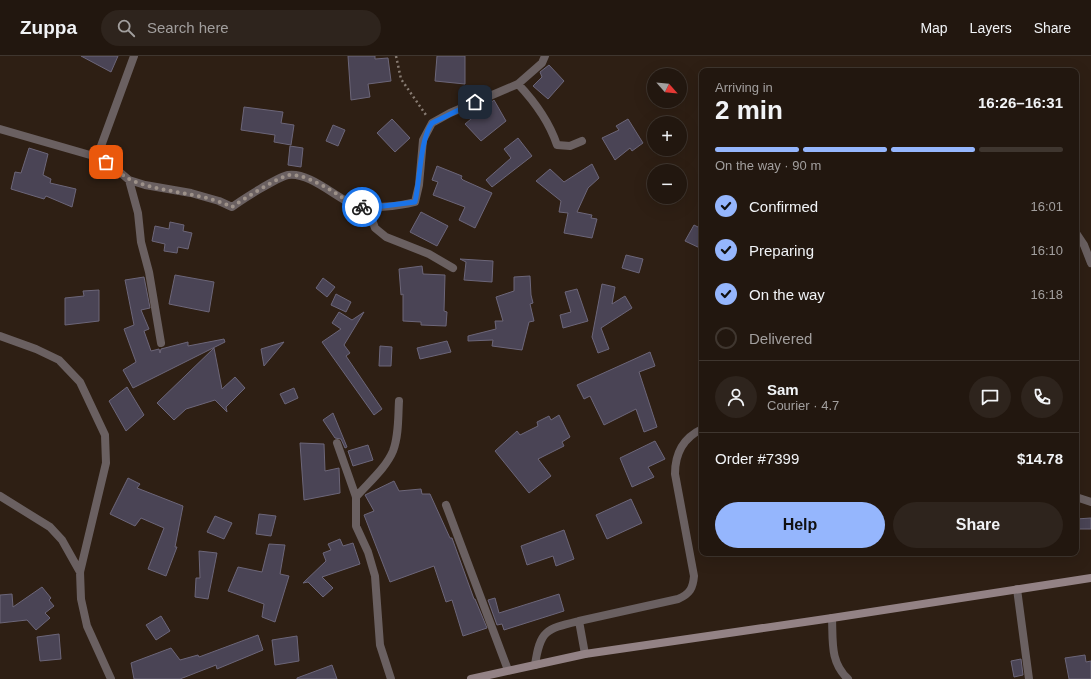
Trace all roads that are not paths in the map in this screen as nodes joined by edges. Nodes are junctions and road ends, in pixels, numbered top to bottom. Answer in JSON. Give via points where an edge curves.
{"nodes":[{"id":1,"x":134,"y":56,"type":"edge"},
{"id":2,"x":544,"y":56,"type":"edge"},
{"id":3,"x":518,"y":84,"type":"junction"},
{"id":4,"x":0,"y":129,"type":"edge"},
{"id":5,"x":582,"y":141,"type":"dead end"},
{"id":6,"x":97,"y":157,"type":"junction"},
{"id":7,"x":129,"y":180,"type":"junction"},
{"id":8,"x":368,"y":208,"type":"junction"},
{"id":9,"x":1079,"y":238,"type":"edge"},
{"id":10,"x":1091,"y":262,"type":"edge"},
{"id":11,"x":453,"y":268,"type":"dead end"},
{"id":12,"x":0,"y":336,"type":"edge"},
{"id":13,"x":161,"y":343,"type":"dead end"},
{"id":14,"x":399,"y":401,"type":"dead end"},
{"id":15,"x":699,"y":430,"type":"edge"},
{"id":16,"x":337,"y":443,"type":"dead end"},
{"id":17,"x":0,"y":496,"type":"edge"},
{"id":18,"x":356,"y":498,"type":"junction"},
{"id":19,"x":1079,"y":498,"type":"edge"},
{"id":20,"x":1091,"y":502,"type":"edge"},
{"id":21,"x":446,"y":505,"type":"dead end"},
{"id":22,"x":80,"y":572,"type":"junction"},
{"id":23,"x":1091,"y":578,"type":"edge"},
{"id":24,"x":1017,"y":589,"type":"junction"},
{"id":25,"x":832,"y":618,"type":"junction"},
{"id":26,"x":579,"y":621,"type":"junction"},
{"id":27,"x":585,"y":654,"type":"junction"},
{"id":28,"x":535,"y":665,"type":"junction"},
{"id":29,"x":508,"y":670,"type":"junction"},
{"id":30,"x":111,"y":679,"type":"edge"},
{"id":31,"x":391,"y":679,"type":"edge"},
{"id":32,"x":471,"y":679,"type":"edge"},
{"id":33,"x":848,"y":679,"type":"edge"},
{"id":34,"x":1029,"y":679,"type":"edge"}],
"edges":[{"from":1,"to":6,"type":"street"},
{"from":2,"to":3,"type":"street","via":[[535,71]]},
{"from":3,"to":5,"type":"street","via":[[542,113],[557,145],[570,146]]},
{"from":3,"to":8,"type":"street","via":[[432,123],[423,140],[420,179],[415,202]]},
{"from":4,"to":6,"type":"street"},
{"from":6,"to":7,"type":"street"},
{"from":7,"to":8,"type":"street","via":[[162,189],[191,193],[232,207],[288,175],[306,178],[351,204]]},
{"from":7,"to":13,"type":"street","via":[[138,213],[141,242],[149,272]]},
{"from":8,"to":11,"type":"street","via":[[375,228],[386,237],[429,254]]},
{"from":9,"to":10,"type":"street"},
{"from":12,"to":22,"type":"street","via":[[59,360],[80,382],[105,435],[106,463]]},
{"from":14,"to":18,"type":"street","via":[[394,449],[390,458]]},
{"from":15,"to":26,"type":"street","via":[[684,442],[675,462],[674,474],[694,576],[693,587],[687,595],[678,599]]},
{"from":16,"to":18,"type":"street"},
{"from":17,"to":22,"type":"street","via":[[50,527],[62,540]]},
{"from":18,"to":31,"type":"street","via":[[356,526],[375,576],[380,646]]},
{"from":19,"to":20,"type":"street"},
{"from":21,"to":29,"type":"street"},
{"from":22,"to":30,"type":"street","via":[[81,599],[87,626]]},
{"from":23,"to":24,"type":"main road"},
{"from":24,"to":25,"type":"main road"},
{"from":24,"to":34,"type":"street"},
{"from":25,"to":27,"type":"main road"},
{"from":25,"to":33,"type":"street","via":[[835,662]]},
{"from":26,"to":27,"type":"street"},
{"from":26,"to":28,"type":"street","via":[[556,626],[544,634],[538,644]]},
{"from":27,"to":28,"type":"main road"},
{"from":28,"to":29,"type":"main road"},
{"from":29,"to":32,"type":"main road"}]}
